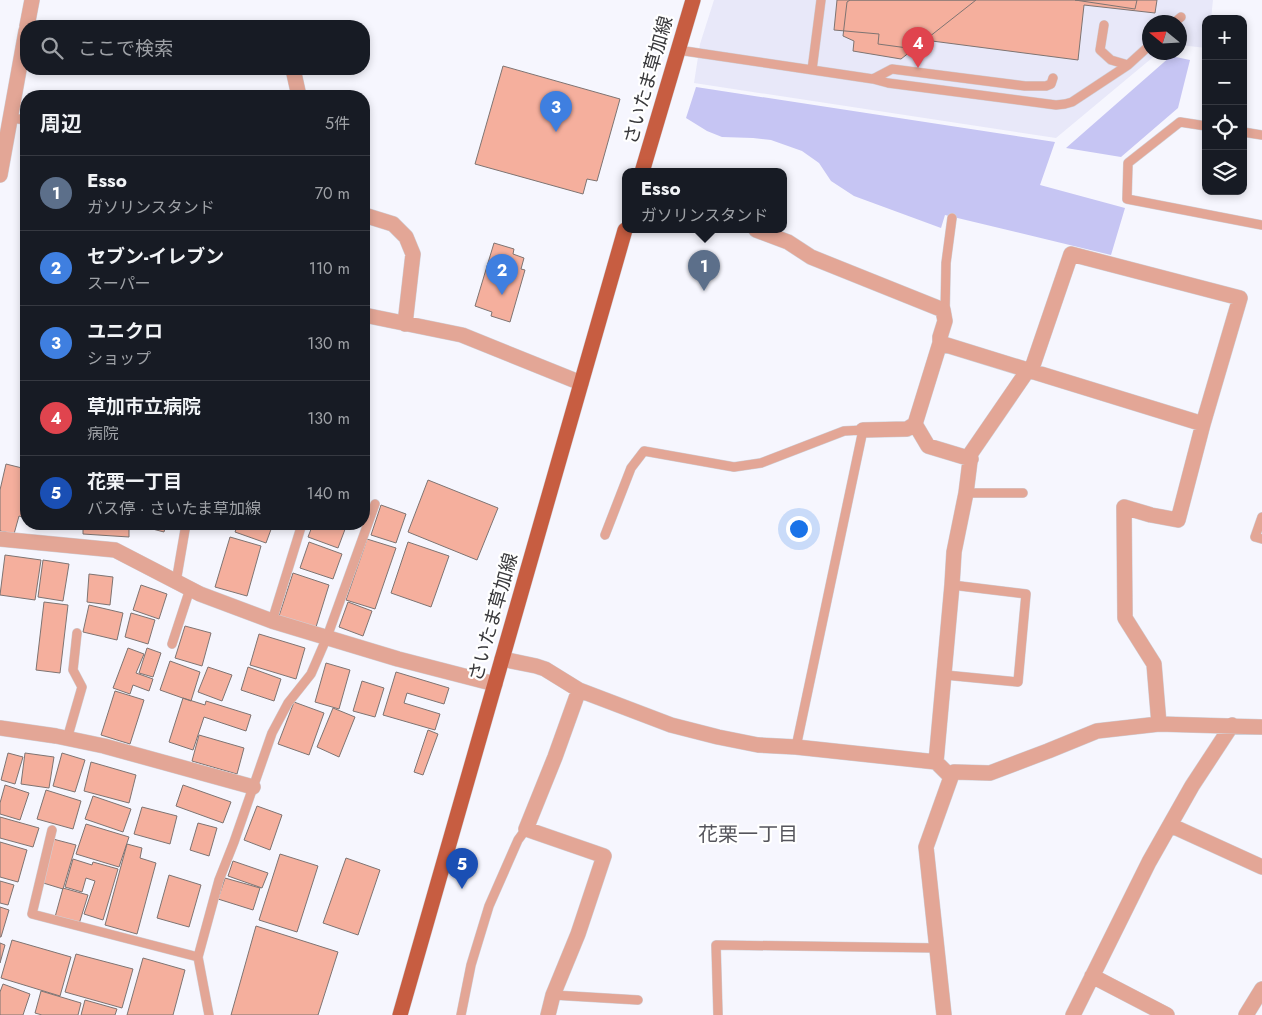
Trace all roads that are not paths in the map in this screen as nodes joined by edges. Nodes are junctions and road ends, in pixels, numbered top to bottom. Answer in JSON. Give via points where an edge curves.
{"nodes":[{"id":1,"x":32,"y":0,"type":"edge"},
{"id":2,"x":692,"y":0,"type":"edge"},
{"id":3,"x":821,"y":0,"type":"edge"},
{"id":4,"x":28,"y":20,"type":"edge"},
{"id":5,"x":1104,"y":25,"type":"dead end"},
{"id":6,"x":678,"y":50,"type":"junction"},
{"id":7,"x":1142,"y":52,"type":"edge"},
{"id":8,"x":20,"y":64,"type":"edge"},
{"id":9,"x":1128,"y":65,"type":"junction"},
{"id":10,"x":812,"y":70,"type":"junction"},
{"id":11,"x":294,"y":75,"type":"edge"},
{"id":12,"x":1053,"y":78,"type":"dead end"},
{"id":13,"x":873,"y":79,"type":"junction"},
{"id":14,"x":298,"y":90,"type":"edge"},
{"id":15,"x":10,"y":118,"type":"junction"},
{"id":16,"x":20,"y":119,"type":"edge"},
{"id":17,"x":1202,"y":125,"type":"edge"},
{"id":18,"x":1247,"y":132,"type":"edge"},
{"id":19,"x":1262,"y":134,"type":"edge"},
{"id":20,"x":643,"y":168,"type":"edge"},
{"id":21,"x":0,"y":175,"type":"edge"},
{"id":22,"x":370,"y":217,"type":"edge"},
{"id":23,"x":952,"y":218,"type":"dead end"},
{"id":24,"x":1262,"y":225,"type":"edge"},
{"id":25,"x":624,"y":233,"type":"edge"},
{"id":26,"x":764,"y":233,"type":"edge"},
{"id":27,"x":370,"y":316,"type":"edge"},
{"id":28,"x":945,"y":321,"type":"junction"},
{"id":29,"x":405,"y":324,"type":"junction"},
{"id":30,"x":940,"y":342,"type":"junction"},
{"id":31,"x":1030,"y":370,"type":"junction"},
{"id":32,"x":581,"y":384,"type":"junction"},
{"id":33,"x":915,"y":424,"type":"junction"},
{"id":34,"x":1203,"y":424,"type":"junction"},
{"id":35,"x":863,"y":430,"type":"junction"},
{"id":36,"x":971,"y":459,"type":"junction"},
{"id":37,"x":966,"y":493,"type":"junction"},
{"id":38,"x":1023,"y":494,"type":"dead end"},
{"id":39,"x":375,"y":504,"type":"dead end"},
{"id":40,"x":1262,"y":517,"type":"edge"},
{"id":41,"x":370,"y":518,"type":"edge"},
{"id":42,"x":185,"y":530,"type":"edge"},
{"id":43,"x":300,"y":530,"type":"edge"},
{"id":44,"x":366,"y":530,"type":"edge"},
{"id":45,"x":606,"y":535,"type":"dead end"},
{"id":46,"x":0,"y":539,"type":"edge"},
{"id":47,"x":1262,"y":540,"type":"edge"},
{"id":48,"x":176,"y":582,"type":"junction"},
{"id":49,"x":952,"y":585,"type":"junction"},
{"id":50,"x":190,"y":590,"type":"junction"},
{"id":51,"x":272,"y":621,"type":"junction"},
{"id":52,"x":77,"y":633,"type":"dead end"},
{"id":53,"x":327,"y":637,"type":"junction"},
{"id":54,"x":172,"y":644,"type":"dead end"},
{"id":55,"x":502,"y":659,"type":"junction"},
{"id":56,"x":945,"y":675,"type":"junction"},
{"id":57,"x":495,"y":684,"type":"junction"},
{"id":58,"x":579,"y":690,"type":"junction"},
{"id":59,"x":1159,"y":724,"type":"junction"},
{"id":60,"x":1232,"y":725,"type":"junction"},
{"id":61,"x":1262,"y":726,"type":"edge"},
{"id":62,"x":0,"y":728,"type":"edge"},
{"id":63,"x":67,"y":739,"type":"junction"},
{"id":64,"x":796,"y":748,"type":"junction"},
{"id":65,"x":936,"y":762,"type":"junction"},
{"id":66,"x":951,"y":777,"type":"junction"},
{"id":67,"x":252,"y":787,"type":"junction"},
{"id":68,"x":1170,"y":825,"type":"junction"},
{"id":69,"x":526,"y":829,"type":"junction"},
{"id":70,"x":52,"y":830,"type":"dead end"},
{"id":71,"x":1262,"y":867,"type":"edge"},
{"id":72,"x":937,"y":948,"type":"junction"},
{"id":73,"x":198,"y":957,"type":"junction"},
{"id":74,"x":1092,"y":976,"type":"junction"},
{"id":75,"x":1262,"y":989,"type":"edge"},
{"id":76,"x":553,"y":995,"type":"junction"},
{"id":77,"x":638,"y":1000,"type":"dead end"},
{"id":78,"x":209,"y":1015,"type":"edge"},
{"id":79,"x":400,"y":1015,"type":"edge"},
{"id":80,"x":461,"y":1015,"type":"edge"},
{"id":81,"x":548,"y":1015,"type":"edge"},
{"id":82,"x":718,"y":1015,"type":"edge"},
{"id":83,"x":944,"y":1015,"type":"edge"},
{"id":84,"x":1073,"y":1015,"type":"edge"},
{"id":85,"x":1167,"y":1015,"type":"edge"},
{"id":86,"x":1246,"y":1015,"type":"edge"}],
"edges":[{"from":1,"to":4,"type":"street"},
{"from":2,"to":6,"type":"main road","name":"さいたま草加線"},
{"from":3,"to":10,"type":"lane"},
{"from":5,"to":9,"type":"lane","via":[[1100,50],[1111,60]]},
{"from":6,"to":10,"type":"lane"},
{"from":6,"to":20,"type":"main road","name":"さいたま草加線"},
{"from":7,"to":9,"type":"lane"},
{"from":8,"to":15,"type":"street"},
{"from":9,"to":13,"type":"lane","via":[[1072,102],[1056,105]]},
{"from":10,"to":13,"type":"lane"},
{"from":11,"to":14,"type":"street"},
{"from":12,"to":13,"type":"lane","via":[[1051,84],[1036,86],[892,68]]},
{"from":15,"to":16,"type":"lane"},
{"from":15,"to":21,"type":"street"},
{"from":17,"to":24,"type":"lane","via":[[1180,122],[1128,164],[1127,199]]},
{"from":18,"to":19,"type":"lane"},
{"from":22,"to":29,"type":"street","via":[[394,224],[406,237],[414,254]]},
{"from":23,"to":28,"type":"lane","via":[[946,263]]},
{"from":25,"to":32,"type":"main road","name":"さいたま草加線"},
{"from":26,"to":28,"type":"street","via":[[788,242],[811,257],[943,310]]},
{"from":27,"to":29,"type":"street"},
{"from":28,"to":30,"type":"street"},
{"from":29,"to":32,"type":"street","via":[[462,336]]},
{"from":30,"to":31,"type":"street"},
{"from":30,"to":33,"type":"street"},
{"from":31,"to":34,"type":"street"},
{"from":31,"to":34,"type":"street","via":[[1071,254],[1240,298]]},
{"from":31,"to":36,"type":"street","via":[[971,453]]},
{"from":32,"to":55,"type":"main road","name":"さいたま草加線"},
{"from":33,"to":35,"type":"street","via":[[907,429]]},
{"from":33,"to":36,"type":"street","via":[[928,446]]},
{"from":34,"to":59,"type":"street","via":[[1178,520],[1124,507],[1125,618],[1154,664]]},
{"from":35,"to":45,"type":"lane","via":[[844,431],[761,463],[734,467],[644,451],[631,468]]},
{"from":35,"to":64,"type":"lane"},
{"from":36,"to":37,"type":"street"},
{"from":37,"to":38,"type":"lane"},
{"from":37,"to":49,"type":"street","via":[[954,552]]},
{"from":39,"to":41,"type":"lane"},
{"from":40,"to":47,"type":"lane","via":[[1255,537]]},
{"from":42,"to":48,"type":"lane"},
{"from":43,"to":51,"type":"lane"},
{"from":44,"to":53,"type":"lane"},
{"from":46,"to":48,"type":"street","via":[[115,550]]},
{"from":48,"to":50,"type":"street"},
{"from":49,"to":56,"type":"street"},
{"from":49,"to":56,"type":"lane","via":[[1026,594],[1018,682]]},
{"from":50,"to":51,"type":"street"},
{"from":50,"to":54,"type":"lane"},
{"from":51,"to":53,"type":"street"},
{"from":52,"to":63,"type":"lane","via":[[73,670],[82,687]]},
{"from":53,"to":57,"type":"street"},
{"from":53,"to":67,"type":"lane","via":[[311,674],[288,703],[272,733]]},
{"from":55,"to":57,"type":"main road","name":"さいたま草加線"},
{"from":55,"to":58,"type":"street","via":[[545,669]]},
{"from":56,"to":65,"type":"street"},
{"from":57,"to":79,"type":"main road","name":"さいたま草加線"},
{"from":58,"to":64,"type":"street","via":[[671,725],[758,745]]},
{"from":58,"to":69,"type":"street"},
{"from":59,"to":60,"type":"street"},
{"from":59,"to":66,"type":"street","via":[[1097,731],[990,773],[954,772]]},
{"from":60,"to":61,"type":"street"},
{"from":60,"to":68,"type":"street"},
{"from":62,"to":63,"type":"street"},
{"from":63,"to":67,"type":"street","via":[[104,746]]},
{"from":64,"to":65,"type":"street"},
{"from":65,"to":66,"type":"street"},
{"from":66,"to":72,"type":"street","via":[[926,847]]},
{"from":67,"to":73,"type":"lane","via":[[219,880]]},
{"from":68,"to":71,"type":"street"},
{"from":68,"to":74,"type":"street"},
{"from":69,"to":76,"type":"street","via":[[604,856]]},
{"from":69,"to":80,"type":"lane","via":[[489,906],[471,964]]},
{"from":70,"to":73,"type":"lane","via":[[32,914]]},
{"from":72,"to":82,"type":"lane","via":[[716,944]]},
{"from":72,"to":83,"type":"street"},
{"from":73,"to":78,"type":"lane"},
{"from":74,"to":84,"type":"street"},
{"from":74,"to":85,"type":"street"},
{"from":75,"to":86,"type":"street"},
{"from":76,"to":77,"type":"lane"},
{"from":76,"to":81,"type":"street"}]}
